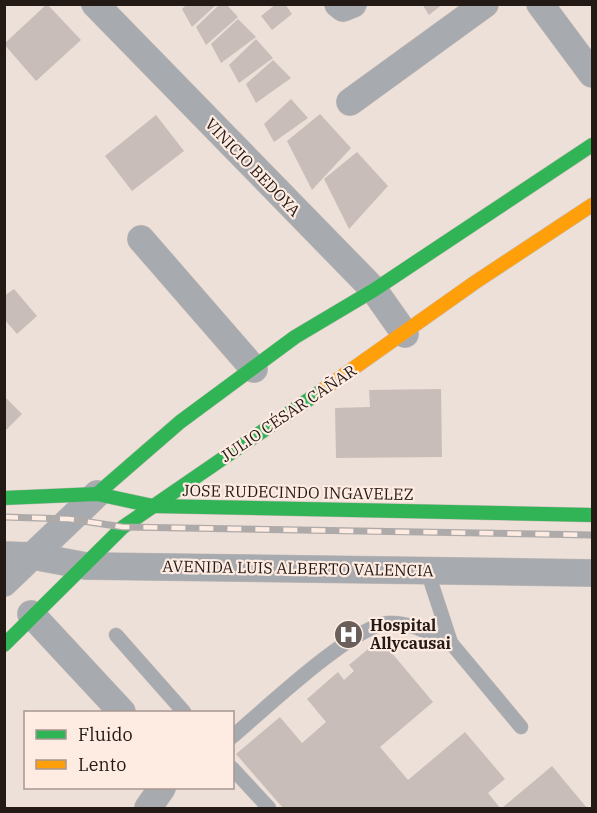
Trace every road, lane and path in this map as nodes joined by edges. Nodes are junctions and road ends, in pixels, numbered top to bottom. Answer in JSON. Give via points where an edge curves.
{"nodes":[{"id":1,"x":95,"y":4,"type":"edge"},
{"id":2,"x":338,"y":4,"type":"edge"},
{"id":3,"x":353,"y":4,"type":"edge"},
{"id":4,"x":485,"y":4,"type":"edge"},
{"id":5,"x":540,"y":4,"type":"edge"},
{"id":6,"x":592,"y":74,"type":"edge"},
{"id":7,"x":350,"y":102,"type":"dead end"},
{"id":8,"x":592,"y":145,"type":"edge"},
{"id":9,"x":592,"y":205,"type":"edge"},
{"id":10,"x":141,"y":239,"type":"dead end"},
{"id":11,"x":374,"y":290,"type":"junction"},
{"id":12,"x":405,"y":334,"type":"junction"},
{"id":13,"x":254,"y":369,"type":"junction"},
{"id":14,"x":96,"y":494,"type":"junction"},
{"id":15,"x":4,"y":498,"type":"edge"},
{"id":16,"x":153,"y":506,"type":"junction"},
{"id":17,"x":592,"y":515,"type":"edge"},
{"id":18,"x":4,"y":555,"type":"edge"},
{"id":19,"x":33,"y":556,"type":"junction"},
{"id":20,"x":86,"y":566,"type":"junction"},
{"id":21,"x":427,"y":570,"type":"junction"},
{"id":22,"x":592,"y":573,"type":"edge"},
{"id":23,"x":4,"y":583,"type":"edge"},
{"id":24,"x":31,"y":614,"type":"junction"},
{"id":25,"x":116,"y":635,"type":"dead end"},
{"id":26,"x":451,"y":643,"type":"junction"},
{"id":27,"x":4,"y":645,"type":"edge"},
{"id":28,"x":121,"y":711,"type":"edge"},
{"id":29,"x":183,"y":711,"type":"edge"},
{"id":30,"x":521,"y":726,"type":"dead end"},
{"id":31,"x":234,"y":734,"type":"edge"},
{"id":32,"x":234,"y":770,"type":"edge"},
{"id":33,"x":161,"y":789,"type":"edge"},
{"id":34,"x":148,"y":808,"type":"edge"},
{"id":35,"x":269,"y":808,"type":"edge"}],
"edges":[{"from":1,"to":11,"type":"street","name":"VINICIO BEDOYA"},
{"from":2,"to":3,"type":"street","via":[[343,8]]},
{"from":4,"to":7,"type":"street"},
{"from":5,"to":6,"type":"street"},
{"from":8,"to":11,"type":"street"},
{"from":9,"to":12,"type":"street","name":"JULIO CÉSAR CAÑAR"},
{"from":10,"to":13,"type":"street"},
{"from":11,"to":12,"type":"street","name":"VINICIO BEDOYA"},
{"from":11,"to":13,"type":"street","via":[[295,338]]},
{"from":12,"to":16,"type":"street","name":"JULIO CÉSAR CAÑAR"},
{"from":13,"to":14,"type":"street","via":[[180,422]]},
{"from":14,"to":15,"type":"street","name":"JOSE RUDECINDO INGAVELEZ"},
{"from":14,"to":16,"type":"street","name":"JOSE RUDECINDO INGAVELEZ"},
{"from":14,"to":19,"type":"street"},
{"from":16,"to":17,"type":"street","name":"JOSE RUDECINDO INGAVELEZ"},
{"from":16,"to":20,"type":"street","name":"JULIO CÉSAR CAÑAR","via":[[123,527]]},
{"from":18,"to":19,"type":"street","name":"AVENIDA LUIS ALBERTO VALENCIA"},
{"from":19,"to":20,"type":"street","name":"AVENIDA LUIS ALBERTO VALENCIA"},
{"from":19,"to":23,"type":"street"},
{"from":20,"to":21,"type":"street","name":"AVENIDA LUIS ALBERTO VALENCIA"},
{"from":20,"to":24,"type":"street","name":"JULIO CÉSAR CAÑAR"},
{"from":21,"to":22,"type":"street","name":"AVENIDA LUIS ALBERTO VALENCIA"},
{"from":21,"to":26,"type":"lane"},
{"from":24,"to":27,"type":"street","name":"JULIO CÉSAR CAÑAR"},
{"from":24,"to":28,"type":"street"},
{"from":25,"to":29,"type":"lane"},
{"from":26,"to":30,"type":"lane"},
{"from":26,"to":31,"type":"lane","via":[[401,623],[370,627]]},
{"from":32,"to":35,"type":"lane"},
{"from":33,"to":34,"type":"street"}]}
